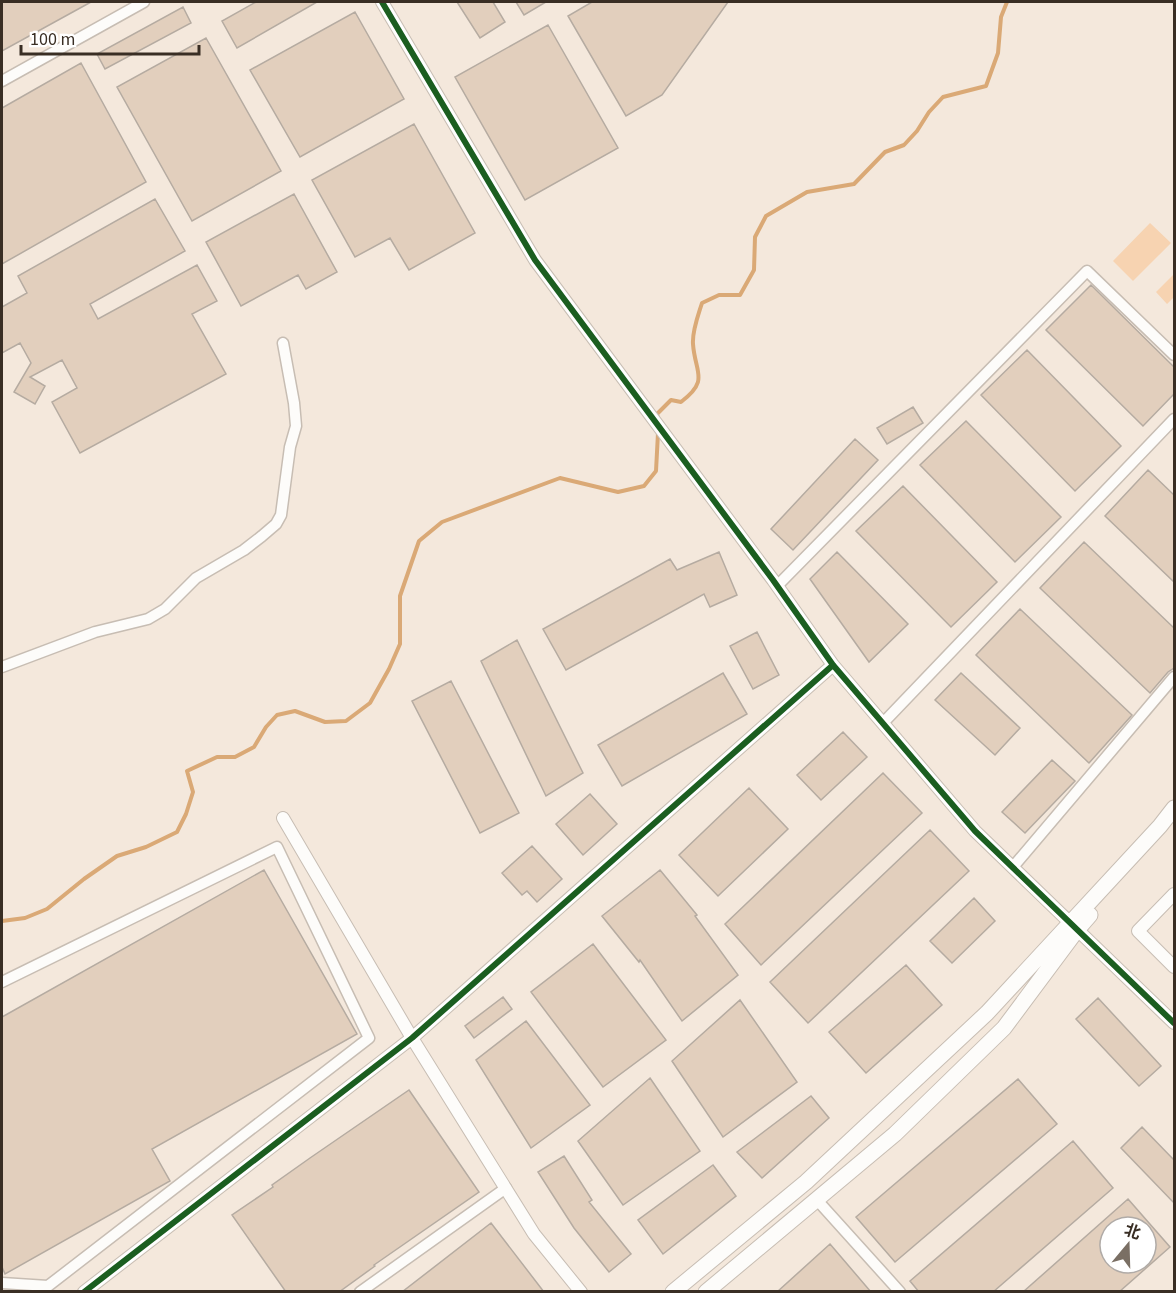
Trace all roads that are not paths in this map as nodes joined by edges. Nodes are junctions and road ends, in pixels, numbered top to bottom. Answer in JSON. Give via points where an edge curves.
{"nodes":[{"id":1,"x":144,"y":2,"type":"edge"},
{"id":2,"x":382,"y":2,"type":"edge"},
{"id":3,"x":2,"y":81,"type":"edge"},
{"id":4,"x":283,"y":344,"type":"dead end"},
{"id":5,"x":1174,"y":355,"type":"edge"},
{"id":6,"x":1174,"y":419,"type":"edge"},
{"id":7,"x":777,"y":586,"type":"junction"},
{"id":8,"x":833,"y":665,"type":"junction"},
{"id":9,"x":2,"y":667,"type":"edge"},
{"id":10,"x":1174,"y":677,"type":"edge"},
{"id":11,"x":883,"y":723,"type":"junction"},
{"id":12,"x":1174,"y":808,"type":"edge"},
{"id":13,"x":284,"y":818,"type":"dead end"},
{"id":14,"x":1174,"y":822,"type":"edge"},
{"id":15,"x":1013,"y":867,"type":"junction"},
{"id":16,"x":1174,"y":894,"type":"edge"},
{"id":17,"x":1073,"y":926,"type":"junction"},
{"id":18,"x":1174,"y":967,"type":"edge"},
{"id":19,"x":2,"y":982,"type":"edge"},
{"id":20,"x":1174,"y":1023,"type":"edge"},
{"id":21,"x":412,"y":1038,"type":"junction"},
{"id":22,"x":506,"y":1188,"type":"junction"},
{"id":23,"x":817,"y":1200,"type":"junction"},
{"id":24,"x":2,"y":1283,"type":"edge"},
{"id":25,"x":84,"y":1292,"type":"edge"},
{"id":26,"x":360,"y":1292,"type":"edge"},
{"id":27,"x":581,"y":1292,"type":"edge"},
{"id":28,"x":673,"y":1292,"type":"edge"},
{"id":29,"x":706,"y":1292,"type":"edge"},
{"id":30,"x":900,"y":1292,"type":"edge"}],
"edges":[{"from":1,"to":3,"type":"street"},
{"from":2,"to":7,"type":"street","via":[[535,260]]},
{"from":4,"to":9,"type":"street","via":[[296,426],[281,515],[276,524],[244,550],[196,578],[148,620],[95,632]]},
{"from":5,"to":7,"type":"street","via":[[1087,271]]},
{"from":6,"to":11,"type":"street"},
{"from":7,"to":8,"type":"street"},
{"from":8,"to":11,"type":"street"},
{"from":8,"to":21,"type":"street"},
{"from":10,"to":15,"type":"street"},
{"from":11,"to":15,"type":"street","via":[[975,831]]},
{"from":12,"to":17,"type":"main road"},
{"from":13,"to":21,"type":"street"},
{"from":14,"to":17,"type":"main road"},
{"from":15,"to":17,"type":"street"},
{"from":16,"to":18,"type":"street","via":[[1138,931]]},
{"from":17,"to":20,"type":"street"},
{"from":17,"to":23,"type":"main road","via":[[1004,1028],[895,1134]]},
{"from":17,"to":28,"type":"main road","via":[[987,1013],[806,1182]]},
{"from":19,"to":24,"type":"street","via":[[277,847],[369,1038],[48,1286]]},
{"from":21,"to":22,"type":"street"},
{"from":21,"to":25,"type":"street"},
{"from":22,"to":26,"type":"street"},
{"from":22,"to":27,"type":"street","via":[[534,1234]]},
{"from":23,"to":29,"type":"main road"},
{"from":23,"to":30,"type":"street"}]}
